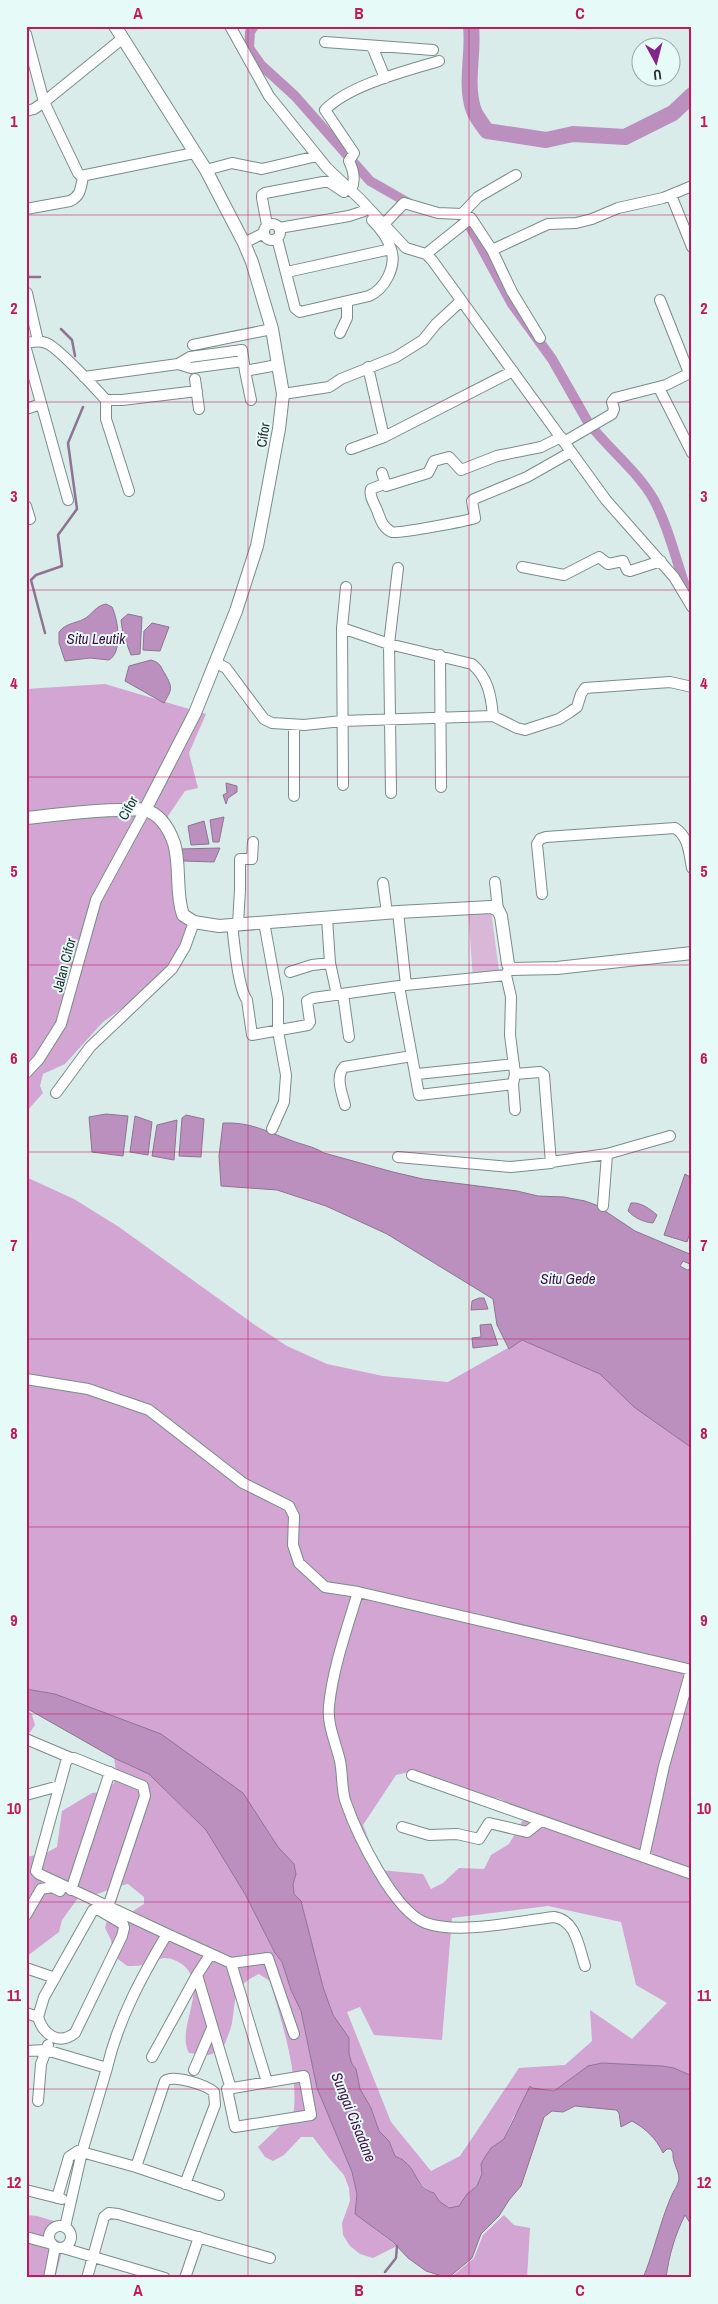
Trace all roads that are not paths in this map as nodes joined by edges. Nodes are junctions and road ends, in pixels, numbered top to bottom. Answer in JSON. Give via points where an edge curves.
{"nodes":[{"id":1,"x":115,"y":26,"type":"edge"},
{"id":2,"x":230,"y":26,"type":"edge"},
{"id":3,"x":26,"y":34,"type":"edge"},
{"id":4,"x":122,"y":38,"type":"junction"},
{"id":5,"x":324,"y":42,"type":"dead end"},
{"id":6,"x":372,"y":46,"type":"junction"},
{"id":7,"x":433,"y":50,"type":"dead end"},
{"id":8,"x":439,"y":61,"type":"dead end"},
{"id":9,"x":385,"y":78,"type":"junction"},
{"id":10,"x":44,"y":102,"type":"junction"},
{"id":11,"x":26,"y":111,"type":"edge"},
{"id":12,"x":194,"y":153,"type":"junction"},
{"id":13,"x":318,"y":156,"type":"junction"},
{"id":14,"x":206,"y":170,"type":"junction"},
{"id":15,"x":516,"y":175,"type":"dead end"},
{"id":16,"x":83,"y":176,"type":"junction"},
{"id":17,"x":692,"y":186,"type":"edge"},
{"id":18,"x":351,"y":190,"type":"junction"},
{"id":19,"x":671,"y":195,"type":"junction"},
{"id":20,"x":26,"y":209,"type":"edge"},
{"id":21,"x":364,"y":211,"type":"junction"},
{"id":22,"x":467,"y":218,"type":"junction"},
{"id":23,"x":384,"y":224,"type":"junction"},
{"id":24,"x":265,"y":229,"type":"junction"},
{"id":25,"x":279,"y":235,"type":"junction"},
{"id":26,"x":244,"y":243,"type":"junction"},
{"id":27,"x":692,"y":247,"type":"edge"},
{"id":28,"x":391,"y":248,"type":"junction"},
{"id":29,"x":492,"y":250,"type":"junction"},
{"id":30,"x":426,"y":254,"type":"junction"},
{"id":31,"x":287,"y":272,"type":"junction"},
{"id":32,"x":27,"y":293,"type":"edge"},
{"id":33,"x":461,"y":300,"type":"junction"},
{"id":34,"x":660,"y":300,"type":"dead end"},
{"id":35,"x":347,"y":302,"type":"junction"},
{"id":36,"x":272,"y":329,"type":"junction"},
{"id":37,"x":340,"y":333,"type":"dead end"},
{"id":38,"x":540,"y":338,"type":"dead end"},
{"id":39,"x":38,"y":341,"type":"junction"},
{"id":40,"x":26,"y":343,"type":"edge"},
{"id":41,"x":193,"y":345,"type":"dead end"},
{"id":42,"x":26,"y":349,"type":"edge"},
{"id":43,"x":217,"y":353,"type":"junction"},
{"id":44,"x":178,"y":364,"type":"junction"},
{"id":45,"x":219,"y":364,"type":"junction"},
{"id":46,"x":278,"y":365,"type":"junction"},
{"id":47,"x":244,"y":366,"type":"junction"},
{"id":48,"x":368,"y":367,"type":"junction"},
{"id":49,"x":513,"y":371,"type":"junction"},
{"id":50,"x":690,"y":372,"type":"edge"},
{"id":51,"x":84,"y":377,"type":"junction"},
{"id":52,"x":195,"y":378,"type":"dead end"},
{"id":53,"x":658,"y":388,"type":"junction"},
{"id":54,"x":197,"y":391,"type":"junction"},
{"id":55,"x":283,"y":394,"type":"junction"},
{"id":56,"x":106,"y":400,"type":"junction"},
{"id":57,"x":251,"y":400,"type":"dead end"},
{"id":58,"x":42,"y":404,"type":"junction"},
{"id":59,"x":26,"y":409,"type":"edge"},
{"id":60,"x":198,"y":409,"type":"dead end"},
{"id":61,"x":384,"y":436,"type":"junction"},
{"id":62,"x":562,"y":439,"type":"junction"},
{"id":63,"x":351,"y":449,"type":"dead end"},
{"id":64,"x":571,"y":452,"type":"junction"},
{"id":65,"x":692,"y":452,"type":"edge"},
{"id":66,"x":382,"y":473,"type":"dead end"},
{"id":67,"x":384,"y":484,"type":"junction"},
{"id":68,"x":129,"y":491,"type":"dead end"},
{"id":69,"x":68,"y":500,"type":"dead end"},
{"id":70,"x":26,"y":506,"type":"edge"},
{"id":71,"x":30,"y":519,"type":"dead end"},
{"id":72,"x":661,"y":561,"type":"junction"},
{"id":73,"x":522,"y":567,"type":"dead end"},
{"id":74,"x":398,"y":568,"type":"dead end"},
{"id":75,"x":346,"y":587,"type":"dead end"},
{"id":76,"x":692,"y":607,"type":"edge"},
{"id":77,"x":342,"y":628,"type":"junction"},
{"id":78,"x":389,"y":644,"type":"junction"},
{"id":79,"x":440,"y":656,"type":"junction"},
{"id":80,"x":215,"y":662,"type":"junction"},
{"id":81,"x":692,"y":687,"type":"edge"},
{"id":82,"x":493,"y":716,"type":"junction"},
{"id":83,"x":440,"y":718,"type":"junction"},
{"id":84,"x":391,"y":720,"type":"junction"},
{"id":85,"x":342,"y":721,"type":"junction"},
{"id":86,"x":294,"y":725,"type":"junction"},
{"id":87,"x":343,"y":785,"type":"dead end"},
{"id":88,"x":441,"y":787,"type":"dead end"},
{"id":89,"x":391,"y":793,"type":"dead end"},
{"id":90,"x":294,"y":796,"type":"dead end"},
{"id":91,"x":145,"y":810,"type":"junction"},
{"id":92,"x":26,"y":818,"type":"edge"},
{"id":93,"x":253,"y":842,"type":"dead end"},
{"id":94,"x":118,"y":857,"type":"joint"},
{"id":95,"x":692,"y":868,"type":"edge"},
{"id":96,"x":495,"y":882,"type":"dead end"},
{"id":97,"x":383,"y":883,"type":"dead end"},
{"id":98,"x":542,"y":894,"type":"dead end"},
{"id":99,"x":498,"y":910,"type":"junction"},
{"id":100,"x":393,"y":913,"type":"junction"},
{"id":101,"x":327,"y":918,"type":"junction"},
{"id":102,"x":194,"y":922,"type":"junction"},
{"id":103,"x":264,"y":922,"type":"junction"},
{"id":104,"x":235,"y":924,"type":"junction"},
{"id":105,"x":692,"y":953,"type":"edge"},
{"id":106,"x":330,"y":963,"type":"junction"},
{"id":107,"x":290,"y":972,"type":"dead end"},
{"id":108,"x":509,"y":972,"type":"junction"},
{"id":109,"x":402,"y":986,"type":"junction"},
{"id":110,"x":340,"y":995,"type":"junction"},
{"id":111,"x":278,"y":1031,"type":"junction"},
{"id":112,"x":349,"y":1037,"type":"dead end"},
{"id":113,"x":412,"y":1056,"type":"junction"},
{"id":114,"x":26,"y":1073,"type":"edge"},
{"id":115,"x":417,"y":1074,"type":"junction"},
{"id":116,"x":514,"y":1074,"type":"junction"},
{"id":117,"x":56,"y":1093,"type":"dead end"},
{"id":118,"x":345,"y":1105,"type":"dead end"},
{"id":119,"x":515,"y":1110,"type":"dead end"},
{"id":120,"x":272,"y":1129,"type":"dead end"},
{"id":121,"x":670,"y":1136,"type":"dead end"},
{"id":122,"x":608,"y":1154,"type":"junction"},
{"id":123,"x":398,"y":1157,"type":"dead end"},
{"id":124,"x":551,"y":1162,"type":"junction"},
{"id":125,"x":603,"y":1206,"type":"dead end"},
{"id":126,"x":26,"y":1379,"type":"edge"},
{"id":127,"x":358,"y":1592,"type":"junction"},
{"id":128,"x":691,"y":1670,"type":"edge"},
{"id":129,"x":26,"y":1739,"type":"edge"},
{"id":130,"x":71,"y":1758,"type":"junction"},
{"id":131,"x":110,"y":1772,"type":"junction"},
{"id":132,"x":412,"y":1775,"type":"dead end"},
{"id":133,"x":59,"y":1786,"type":"junction"},
{"id":134,"x":26,"y":1795,"type":"edge"},
{"id":135,"x":541,"y":1821,"type":"junction"},
{"id":136,"x":402,"y":1827,"type":"dead end"},
{"id":137,"x":644,"y":1857,"type":"junction"},
{"id":138,"x":26,"y":1870,"type":"edge"},
{"id":139,"x":37,"y":1873,"type":"junction"},
{"id":140,"x":692,"y":1874,"type":"edge"},
{"id":141,"x":71,"y":1890,"type":"junction"},
{"id":142,"x":104,"y":1908,"type":"junction"},
{"id":143,"x":26,"y":1915,"type":"edge"},
{"id":144,"x":167,"y":1934,"type":"junction"},
{"id":145,"x":210,"y":1955,"type":"junction"},
{"id":146,"x":231,"y":1963,"type":"junction"},
{"id":147,"x":586,"y":1966,"type":"dead end"},
{"id":148,"x":26,"y":1968,"type":"edge"},
{"id":149,"x":197,"y":1975,"type":"junction"},
{"id":150,"x":54,"y":1978,"type":"junction"},
{"id":151,"x":26,"y":2013,"type":"edge"},
{"id":152,"x":38,"y":2017,"type":"junction"},
{"id":153,"x":212,"y":2028,"type":"junction"},
{"id":154,"x":294,"y":2034,"type":"dead end"},
{"id":155,"x":52,"y":2037,"type":"junction"},
{"id":156,"x":46,"y":2050,"type":"junction"},
{"id":157,"x":26,"y":2051,"type":"edge"},
{"id":158,"x":152,"y":2057,"type":"dead end"},
{"id":159,"x":107,"y":2068,"type":"junction"},
{"id":160,"x":194,"y":2070,"type":"dead end"},
{"id":161,"x":267,"y":2082,"type":"junction"},
{"id":162,"x":231,"y":2089,"type":"junction"},
{"id":163,"x":38,"y":2101,"type":"dead end"},
{"id":164,"x":82,"y":2152,"type":"junction"},
{"id":165,"x":136,"y":2167,"type":"junction"},
{"id":166,"x":185,"y":2184,"type":"junction"},
{"id":167,"x":26,"y":2190,"type":"edge"},
{"id":168,"x":219,"y":2195,"type":"dead end"},
{"id":169,"x":57,"y":2198,"type":"junction"},
{"id":170,"x":71,"y":2200,"type":"junction"},
{"id":171,"x":65,"y":2227,"type":"junction"},
{"id":172,"x":26,"y":2236,"type":"edge"},
{"id":173,"x":199,"y":2237,"type":"junction"},
{"id":174,"x":57,"y":2246,"type":"junction"},
{"id":175,"x":94,"y":2256,"type":"junction"},
{"id":176,"x":270,"y":2258,"type":"dead end"},
{"id":177,"x":49,"y":2278,"type":"edge"},
{"id":178,"x":87,"y":2278,"type":"edge"},
{"id":179,"x":165,"y":2278,"type":"edge"},
{"id":180,"x":185,"y":2278,"type":"edge"}],
"edges":[{"from":1,"to":4,"type":"street","name":"Cifor"},
{"from":2,"to":13,"type":"street","via":[[269,96]]},
{"from":3,"to":10,"type":"street"},
{"from":4,"to":10,"type":"street"},
{"from":4,"to":12,"type":"street","name":"Cifor"},
{"from":5,"to":6,"type":"street"},
{"from":6,"to":7,"type":"street"},
{"from":6,"to":9,"type":"street"},
{"from":8,"to":9,"type":"street"},
{"from":9,"to":18,"type":"street","via":[[334,100],[325,110],[354,153],[348,161],[354,182]]},
{"from":10,"to":11,"type":"street"},
{"from":10,"to":16,"type":"street","via":[[78,173]]},
{"from":12,"to":14,"type":"street","name":"Cifor"},
{"from":12,"to":16,"type":"street"},
{"from":13,"to":14,"type":"street","via":[[262,169],[232,163]]},
{"from":13,"to":18,"type":"street"},
{"from":14,"to":26,"type":"street","name":"Cifor"},
{"from":15,"to":22,"type":"street","via":[[478,197]]},
{"from":16,"to":20,"type":"street","via":[[76,198]]},
{"from":17,"to":19,"type":"street"},
{"from":18,"to":23,"type":"street"},
{"from":19,"to":27,"type":"street"},
{"from":19,"to":29,"type":"street","via":[[618,208],[576,223],[548,224]]},
{"from":21,"to":24,"type":"street","via":[[336,186],[323,182],[262,195]]},
{"from":21,"to":25,"type":"street"},
{"from":21,"to":28,"type":"street"},
{"from":22,"to":23,"type":"street","via":[[404,203]]},
{"from":22,"to":29,"type":"street"},
{"from":22,"to":30,"type":"street"},
{"from":23,"to":30,"type":"street","via":[[406,248]]},
{"from":24,"to":25,"type":"street","via":[[270,240]]},
{"from":24,"to":25,"type":"street","via":[[275,224]]},
{"from":24,"to":26,"type":"street"},
{"from":25,"to":31,"type":"street"},
{"from":26,"to":36,"type":"street","name":"Cifor"},
{"from":28,"to":31,"type":"street"},
{"from":28,"to":35,"type":"street","via":[[392,264],[386,280],[374,294]]},
{"from":29,"to":38,"type":"street","via":[[512,292]]},
{"from":30,"to":33,"type":"street"},
{"from":31,"to":35,"type":"street","via":[[297,312]]},
{"from":32,"to":39,"type":"street"},
{"from":33,"to":48,"type":"street","via":[[423,340],[396,357]]},
{"from":33,"to":49,"type":"street"},
{"from":34,"to":50,"type":"street"},
{"from":35,"to":37,"type":"street","via":[[347,318]]},
{"from":36,"to":41,"type":"street"},
{"from":36,"to":46,"type":"street","name":"Cifor"},
{"from":39,"to":40,"type":"street"},
{"from":39,"to":51,"type":"street","via":[[47,343]]},
{"from":42,"to":58,"type":"street"},
{"from":43,"to":44,"type":"street","via":[[190,357]]},
{"from":43,"to":45,"type":"street"},
{"from":43,"to":47,"type":"street","via":[[242,350]]},
{"from":44,"to":45,"type":"street","via":[[191,368]]},
{"from":44,"to":51,"type":"street"},
{"from":45,"to":47,"type":"street"},
{"from":46,"to":47,"type":"street"},
{"from":46,"to":55,"type":"street","name":"Cifor"},
{"from":47,"to":57,"type":"street"},
{"from":48,"to":55,"type":"street","via":[[329,387]]},
{"from":48,"to":61,"type":"street"},
{"from":49,"to":61,"type":"street"},
{"from":49,"to":62,"type":"street"},
{"from":50,"to":53,"type":"street"},
{"from":51,"to":56,"type":"street"},
{"from":52,"to":54,"type":"street"},
{"from":53,"to":62,"type":"street","via":[[615,398],[612,414]]},
{"from":53,"to":65,"type":"street"},
{"from":54,"to":56,"type":"street"},
{"from":54,"to":60,"type":"street"},
{"from":55,"to":80,"type":"street","name":"Cifor","via":[[256,546],[236,611]]},
{"from":56,"to":68,"type":"street","via":[[106,419]]},
{"from":58,"to":59,"type":"street"},
{"from":58,"to":69,"type":"street"},
{"from":61,"to":63,"type":"street"},
{"from":62,"to":64,"type":"street"},
{"from":62,"to":67,"type":"street","via":[[497,456],[461,470],[445,456],[434,461],[428,473]]},
{"from":64,"to":67,"type":"street","via":[[527,477],[474,499],[475,518],[450,524],[391,532],[383,524],[371,496],[372,489]]},
{"from":64,"to":72,"type":"street","via":[[606,500]]},
{"from":66,"to":67,"type":"street"},
{"from":70,"to":71,"type":"street"},
{"from":72,"to":73,"type":"street","via":[[630,571],[622,562],[608,564],[599,557],[564,575]]},
{"from":72,"to":76,"type":"street"},
{"from":74,"to":78,"type":"street"},
{"from":75,"to":77,"type":"street"},
{"from":77,"to":78,"type":"street"},
{"from":77,"to":85,"type":"street"},
{"from":78,"to":79,"type":"street"},
{"from":78,"to":84,"type":"street"},
{"from":79,"to":82,"type":"street","via":[[472,664],[482,673],[491,694]]},
{"from":79,"to":83,"type":"street"},
{"from":80,"to":86,"type":"street","via":[[226,668],[264,719]]},
{"from":80,"to":91,"type":"street","name":"Cifor","via":[[195,713]]},
{"from":81,"to":82,"type":"street","via":[[670,682],[585,688],[577,707],[570,712],[525,730]]},
{"from":82,"to":83,"type":"street"},
{"from":83,"to":84,"type":"street"},
{"from":83,"to":88,"type":"street"},
{"from":84,"to":85,"type":"street"},
{"from":84,"to":89,"type":"street"},
{"from":85,"to":86,"type":"street"},
{"from":85,"to":87,"type":"street"},
{"from":86,"to":90,"type":"street"},
{"from":91,"to":92,"type":"street"},
{"from":91,"to":94,"type":"street","name":"Cifor"},
{"from":91,"to":102,"type":"street","via":[[158,816],[168,827],[178,860],[180,906],[183,915]]},
{"from":93,"to":104,"type":"street","via":[[252,859],[240,859]]},
{"from":94,"to":114,"type":"street","name":"Jalan Cifor","via":[[96,900],[61,1024]]},
{"from":95,"to":98,"type":"street","via":[[688,844],[675,828],[546,837],[537,844]]},
{"from":96,"to":99,"type":"street"},
{"from":97,"to":100,"type":"street"},
{"from":99,"to":100,"type":"street","via":[[491,907]]},
{"from":99,"to":108,"type":"street"},
{"from":100,"to":101,"type":"street"},
{"from":100,"to":109,"type":"street"},
{"from":101,"to":103,"type":"street"},
{"from":101,"to":106,"type":"street"},
{"from":102,"to":104,"type":"street","via":[[220,926]]},
{"from":102,"to":117,"type":"street","via":[[172,969],[90,1047]]},
{"from":103,"to":104,"type":"street"},
{"from":103,"to":111,"type":"street","via":[[278,999]]},
{"from":104,"to":111,"type":"street","via":[[239,976],[247,1000],[252,1035]]},
{"from":105,"to":108,"type":"street"},
{"from":106,"to":107,"type":"street"},
{"from":106,"to":110,"type":"street"},
{"from":108,"to":109,"type":"street"},
{"from":108,"to":116,"type":"street"},
{"from":109,"to":110,"type":"street"},
{"from":109,"to":113,"type":"street"},
{"from":110,"to":111,"type":"street","via":[[309,999],[310,1022]]},
{"from":110,"to":112,"type":"street"},
{"from":111,"to":120,"type":"street","via":[[286,1075],[284,1102]]},
{"from":113,"to":115,"type":"street"},
{"from":113,"to":118,"type":"street","via":[[344,1067],[339,1078]]},
{"from":115,"to":116,"type":"street"},
{"from":115,"to":116,"type":"street","via":[[419,1095]]},
{"from":116,"to":119,"type":"street"},
{"from":116,"to":124,"type":"street","via":[[540,1072],[544,1075]]},
{"from":121,"to":122,"type":"street"},
{"from":122,"to":124,"type":"street"},
{"from":122,"to":125,"type":"street"},
{"from":123,"to":124,"type":"street","via":[[511,1167]]},
{"from":126,"to":127,"type":"street","via":[[88,1389],[149,1410],[243,1482],[289,1506],[294,1516],[293,1545],[299,1563],[325,1587]]},
{"from":127,"to":128,"type":"street"},
{"from":127,"to":147,"type":"street","via":[[337,1662],[329,1708],[345,1802],[381,1877],[408,1913],[426,1923],[460,1928],[562,1918],[570,1924]]},
{"from":128,"to":137,"type":"street","via":[[664,1766]]},
{"from":129,"to":130,"type":"street"},
{"from":130,"to":131,"type":"street"},
{"from":130,"to":133,"type":"street","via":[[66,1762]]},
{"from":131,"to":141,"type":"street"},
{"from":131,"to":142,"type":"street","via":[[143,1786],[145,1796]]},
{"from":132,"to":135,"type":"street"},
{"from":133,"to":134,"type":"street"},
{"from":133,"to":139,"type":"street","via":[[36,1865]]},
{"from":135,"to":136,"type":"street","via":[[527,1832],[489,1823],[479,1839],[457,1834],[430,1835]]},
{"from":135,"to":137,"type":"street"},
{"from":137,"to":140,"type":"street"},
{"from":138,"to":139,"type":"street"},
{"from":139,"to":141,"type":"street"},
{"from":141,"to":142,"type":"street"},
{"from":142,"to":143,"type":"street","via":[[48,1887],[38,1892]]},
{"from":142,"to":144,"type":"street"},
{"from":142,"to":150,"type":"street","via":[[90,1912]]},
{"from":142,"to":155,"type":"street","via":[[122,1924],[122,1936],[75,2033],[70,2037]]},
{"from":144,"to":145,"type":"street"},
{"from":144,"to":159,"type":"street","via":[[143,1973],[113,2040]]},
{"from":145,"to":146,"type":"street"},
{"from":145,"to":149,"type":"street"},
{"from":146,"to":154,"type":"street","via":[[268,1958]]},
{"from":146,"to":161,"type":"street"},
{"from":148,"to":150,"type":"street"},
{"from":149,"to":153,"type":"street"},
{"from":149,"to":158,"type":"street"},
{"from":150,"to":152,"type":"street"},
{"from":151,"to":152,"type":"street"},
{"from":152,"to":155,"type":"street","via":[[45,2032]]},
{"from":153,"to":160,"type":"street"},
{"from":153,"to":162,"type":"street"},
{"from":155,"to":156,"type":"street"},
{"from":156,"to":157,"type":"street"},
{"from":156,"to":159,"type":"street"},
{"from":156,"to":163,"type":"street","via":[[41,2064]]},
{"from":159,"to":164,"type":"street"},
{"from":161,"to":162,"type":"street"},
{"from":161,"to":162,"type":"street","via":[[304,2076],[310,2115],[235,2127],[227,2090]]},
{"from":164,"to":165,"type":"street"},
{"from":164,"to":169,"type":"street","via":[[69,2157]]},
{"from":164,"to":170,"type":"street"},
{"from":165,"to":166,"type":"street"},
{"from":165,"to":166,"type":"street","via":[[165,2081],[174,2078],[206,2087],[214,2092],[215,2104]]},
{"from":166,"to":168,"type":"street"},
{"from":167,"to":169,"type":"street"},
{"from":169,"to":170,"type":"street"},
{"from":170,"to":171,"type":"street"},
{"from":171,"to":174,"type":"street","via":[[71,2239]]},
{"from":171,"to":174,"type":"street","via":[[51,2232],[50,2240]]},
{"from":172,"to":174,"type":"street"},
{"from":173,"to":175,"type":"street","via":[[109,2213],[104,2217]]},
{"from":173,"to":176,"type":"street"},
{"from":173,"to":180,"type":"street"},
{"from":174,"to":175,"type":"street"},
{"from":174,"to":177,"type":"street"},
{"from":175,"to":178,"type":"street"},
{"from":175,"to":179,"type":"street"}]}
